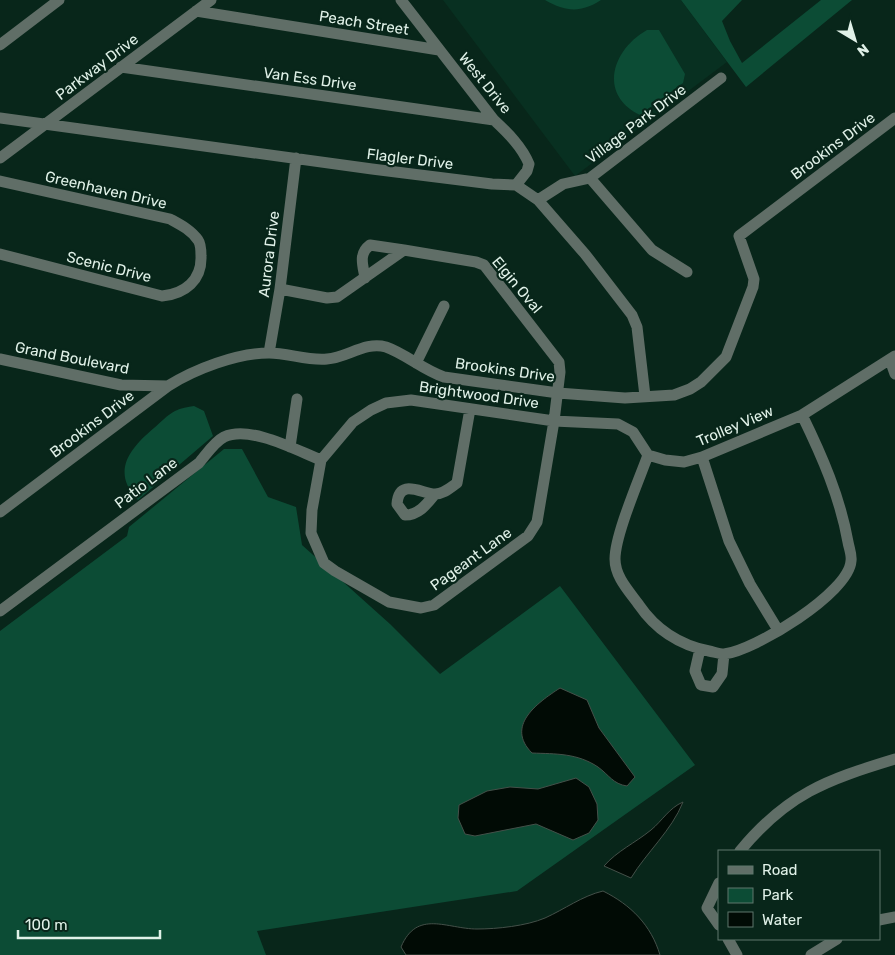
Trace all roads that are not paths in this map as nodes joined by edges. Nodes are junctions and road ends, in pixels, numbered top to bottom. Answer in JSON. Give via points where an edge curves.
{"nodes":[{"id":1,"x":58,"y":0,"type":"edge"},
{"id":2,"x":211,"y":0,"type":"edge"},
{"id":3,"x":401,"y":0,"type":"edge"},
{"id":4,"x":196,"y":11,"type":"junction"},
{"id":5,"x":0,"y":45,"type":"edge"},
{"id":6,"x":439,"y":50,"type":"junction"},
{"id":7,"x":121,"y":67,"type":"junction"},
{"id":8,"x":721,"y":78,"type":"dead end"},
{"id":9,"x":0,"y":118,"type":"edge"},
{"id":10,"x":895,"y":118,"type":"edge"},
{"id":11,"x":494,"y":120,"type":"junction"},
{"id":12,"x":46,"y":123,"type":"junction"},
{"id":13,"x":0,"y":158,"type":"edge"},
{"id":14,"x":296,"y":158,"type":"junction"},
{"id":15,"x":590,"y":178,"type":"junction"},
{"id":16,"x":0,"y":181,"type":"edge"},
{"id":17,"x":516,"y":185,"type":"junction"},
{"id":18,"x":538,"y":200,"type":"junction"},
{"id":19,"x":404,"y":250,"type":"junction"},
{"id":20,"x":0,"y":254,"type":"edge"},
{"id":21,"x":200,"y":270,"type":"joint"},
{"id":22,"x":687,"y":272,"type":"dead end"},
{"id":23,"x":365,"y":278,"type":"junction"},
{"id":24,"x":280,"y":289,"type":"junction"},
{"id":25,"x":444,"y":306,"type":"dead end"},
{"id":26,"x":269,"y":353,"type":"junction"},
{"id":27,"x":893,"y":358,"type":"edge"},
{"id":28,"x":0,"y":359,"type":"edge"},
{"id":29,"x":416,"y":363,"type":"junction"},
{"id":30,"x":895,"y":374,"type":"edge"},
{"id":31,"x":168,"y":386,"type":"junction"},
{"id":32,"x":558,"y":393,"type":"junction"},
{"id":33,"x":645,"y":396,"type":"junction"},
{"id":34,"x":297,"y":398,"type":"dead end"},
{"id":35,"x":470,"y":409,"type":"junction"},
{"id":36,"x":802,"y":415,"type":"junction"},
{"id":37,"x":554,"y":421,"type":"junction"},
{"id":38,"x":290,"y":447,"type":"junction"},
{"id":39,"x":648,"y":455,"type":"junction"},
{"id":40,"x":702,"y":458,"type":"junction"},
{"id":41,"x":321,"y":460,"type":"junction"},
{"id":42,"x":435,"y":494,"type":"dead end"},
{"id":43,"x":0,"y":512,"type":"edge"},
{"id":44,"x":434,"y":605,"type":"joint"},
{"id":45,"x":0,"y":611,"type":"edge"},
{"id":46,"x":778,"y":630,"type":"junction"},
{"id":47,"x":700,"y":649,"type":"junction"},
{"id":48,"x":724,"y":654,"type":"junction"},
{"id":49,"x":895,"y":760,"type":"edge"},
{"id":50,"x":741,"y":850,"type":"edge"},
{"id":51,"x":718,"y":885,"type":"edge"},
{"id":52,"x":895,"y":917,"type":"edge"},
{"id":53,"x":880,"y":920,"type":"edge"},
{"id":54,"x":718,"y":924,"type":"edge"},
{"id":55,"x":729,"y":940,"type":"edge"},
{"id":56,"x":835,"y":940,"type":"edge"},
{"id":57,"x":737,"y":955,"type":"edge"},
{"id":58,"x":811,"y":955,"type":"edge"}],
"edges":[{"from":1,"to":5,"type":"street"},
{"from":2,"to":4,"type":"street","name":"Parkway Drive"},
{"from":3,"to":6,"type":"street","name":"West Drive"},
{"from":4,"to":6,"type":"street","name":"Peach Street"},
{"from":4,"to":7,"type":"street","name":"Parkway Drive"},
{"from":6,"to":11,"type":"street","name":"West Drive"},
{"from":7,"to":11,"type":"street","name":"Van Ess Drive"},
{"from":7,"to":12,"type":"street","name":"Parkway Drive"},
{"from":8,"to":15,"type":"street","name":"Village Park Drive"},
{"from":9,"to":12,"type":"street","name":"Flagler Drive"},
{"from":10,"to":33,"type":"street","name":"Brookins Drive","via":[[740,236],[754,279],[726,357],[690,389],[674,395]]},
{"from":11,"to":17,"type":"street","name":"West Drive","via":[[508,132],[529,164]]},
{"from":12,"to":13,"type":"street","name":"Parkway Drive"},
{"from":12,"to":14,"type":"street","name":"Flagler Drive"},
{"from":14,"to":17,"type":"street","name":"Flagler Drive"},
{"from":14,"to":24,"type":"street","name":"Aurora Drive"},
{"from":15,"to":18,"type":"street","name":"Village Park Drive","via":[[563,184]]},
{"from":15,"to":22,"type":"street","via":[[652,250]]},
{"from":16,"to":21,"type":"street","name":"Greenhaven Drive","via":[[170,219],[191,231],[200,243]]},
{"from":17,"to":18,"type":"street"},
{"from":18,"to":33,"type":"street","via":[[632,315],[637,327]]},
{"from":19,"to":23,"type":"street"},
{"from":19,"to":23,"type":"street","name":"Elgin Oval","via":[[370,245],[364,249],[361,257]]},
{"from":19,"to":32,"type":"street","name":"Elgin Oval","via":[[484,265],[559,362]]},
{"from":20,"to":21,"type":"street","name":"Scenic Drive","via":[[162,296],[184,291]]},
{"from":23,"to":24,"type":"street","via":[[337,297],[326,298]]},
{"from":24,"to":26,"type":"street","name":"Aurora Drive"},
{"from":25,"to":29,"type":"street"},
{"from":26,"to":29,"type":"street","name":"Brookins Drive","via":[[325,360],[357,349],[385,347]]},
{"from":26,"to":31,"type":"street","name":"Brookins Drive","via":[[189,372]]},
{"from":27,"to":30,"type":"street"},
{"from":27,"to":36,"type":"street","name":"Trolley View"},
{"from":28,"to":31,"type":"street","name":"Grand Boulevard","via":[[121,385]]},
{"from":29,"to":32,"type":"street","name":"Brookins Drive","via":[[426,371],[444,377]]},
{"from":31,"to":43,"type":"street","name":"Brookins Drive"},
{"from":32,"to":33,"type":"street","name":"Brookins Drive","via":[[625,398]]},
{"from":32,"to":37,"type":"street","name":"Pageant Lane"},
{"from":34,"to":38,"type":"street"},
{"from":35,"to":37,"type":"street","name":"Brightwood Drive"},
{"from":35,"to":41,"type":"street","name":"Brightwood Drive","via":[[411,400],[386,404],[352,422]]},
{"from":35,"to":42,"type":"street","via":[[457,483],[446,492]]},
{"from":36,"to":40,"type":"street","name":"Trolley View"},
{"from":36,"to":46,"type":"street","via":[[833,485],[846,526],[852,561],[837,588]]},
{"from":37,"to":39,"type":"street","via":[[618,424],[632,432]]},
{"from":37,"to":44,"type":"street","name":"Pageant Lane","via":[[537,522],[528,536]]},
{"from":38,"to":41,"type":"street","name":"Patio Lane"},
{"from":38,"to":45,"type":"street","name":"Patio Lane","via":[[238,433],[222,438],[199,463]]},
{"from":39,"to":40,"type":"street","name":"Trolley View","via":[[684,462]]},
{"from":39,"to":47,"type":"street","via":[[617,542],[615,560],[618,577],[660,629]]},
{"from":40,"to":46,"type":"street","via":[[729,541]]},
{"from":41,"to":44,"type":"street","name":"Brightwood Drive","via":[[311,533],[324,563],[390,602],[420,608]]},
{"from":46,"to":48,"type":"street","via":[[755,644]]},
{"from":47,"to":48,"type":"street"},
{"from":47,"to":48,"type":"street","via":[[695,672],[701,685],[714,687],[722,674]]},
{"from":49,"to":50,"type":"street","via":[[840,775],[803,794],[762,825]]},
{"from":51,"to":54,"type":"street","via":[[707,908]]},
{"from":52,"to":53,"type":"street"},
{"from":55,"to":57,"type":"street"},
{"from":56,"to":58,"type":"street"}]}
